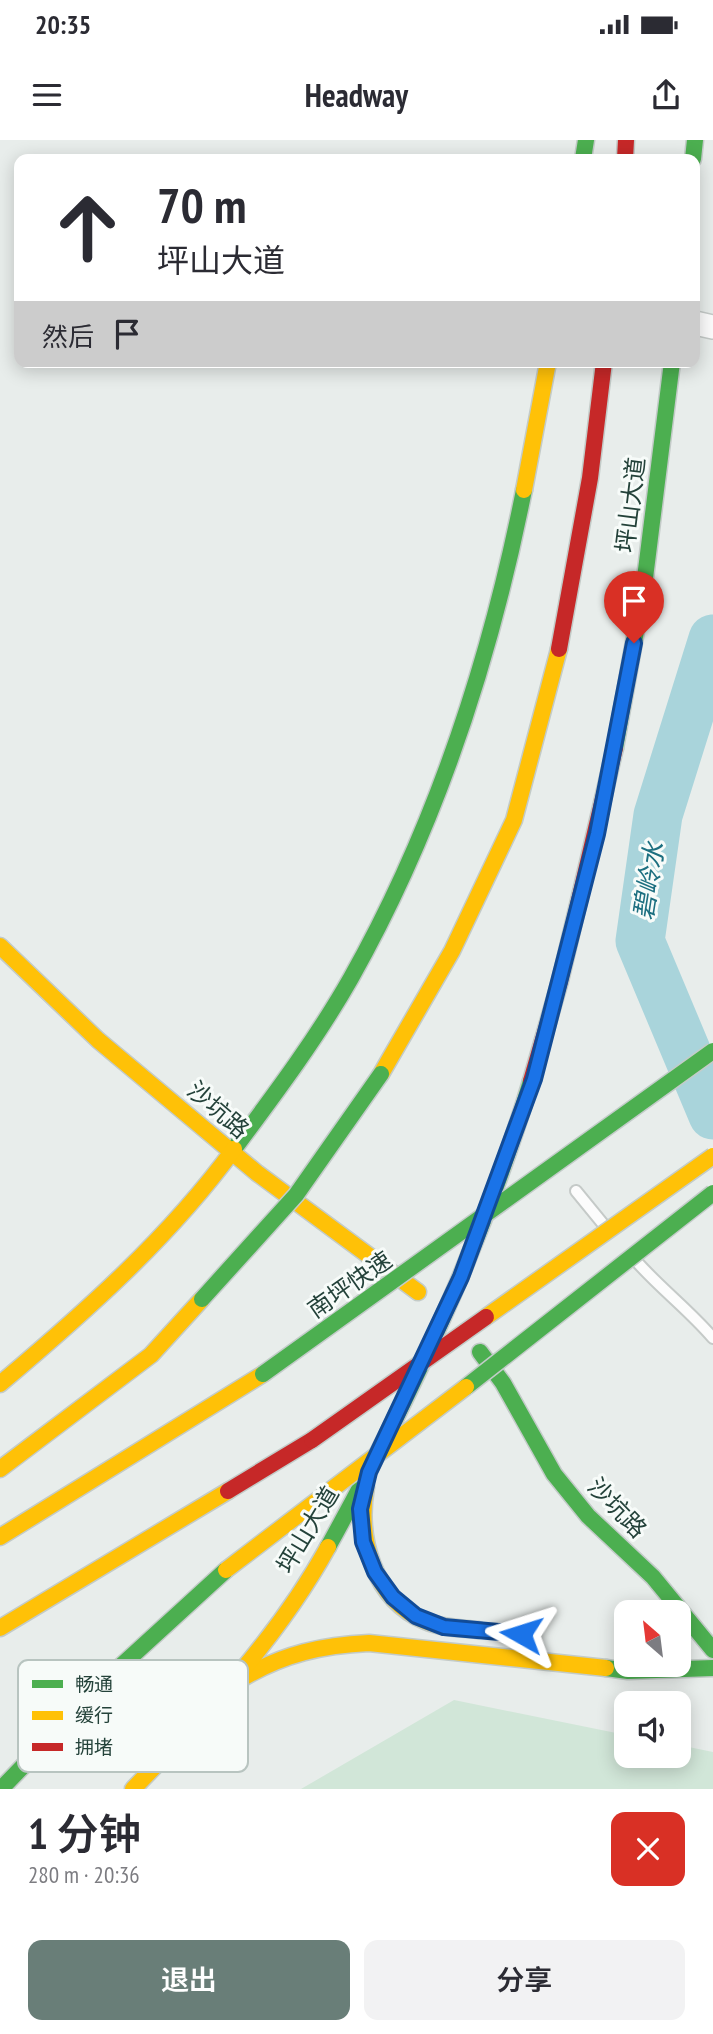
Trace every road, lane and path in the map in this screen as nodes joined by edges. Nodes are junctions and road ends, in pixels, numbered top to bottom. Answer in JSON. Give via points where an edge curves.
{"nodes":[{"id":1,"x":547,"y":368,"type":"edge"},
{"id":2,"x":603,"y":368,"type":"edge"},
{"id":3,"x":671,"y":368,"type":"edge"},
{"id":4,"x":0,"y":946,"type":"edge"},
{"id":5,"x":713,"y":1051,"type":"edge"},
{"id":6,"x":232,"y":1152,"type":"junction"},
{"id":7,"x":713,"y":1156,"type":"edge"},
{"id":8,"x":576,"y":1191,"type":"dead end"},
{"id":9,"x":713,"y":1193,"type":"edge"},
{"id":10,"x":619,"y":1242,"type":"dead end"},
{"id":11,"x":627,"y":1252,"type":"dead end"},
{"id":12,"x":418,"y":1292,"type":"dead end"},
{"id":13,"x":713,"y":1338,"type":"edge"},
{"id":14,"x":480,"y":1352,"type":"dead end"},
{"id":15,"x":0,"y":1384,"type":"edge"},
{"id":16,"x":0,"y":1469,"type":"edge"},
{"id":17,"x":369,"y":1472,"type":"junction"},
{"id":18,"x":0,"y":1537,"type":"edge"},
{"id":19,"x":0,"y":1628,"type":"edge"},
{"id":20,"x":499,"y":1632,"type":"dead end"},
{"id":21,"x":713,"y":1650,"type":"edge"},
{"id":22,"x":125,"y":1660,"type":"edge"},
{"id":23,"x":248,"y":1660,"type":"edge"},
{"id":24,"x":691,"y":1661,"type":"edge"},
{"id":25,"x":713,"y":1667,"type":"edge"},
{"id":26,"x":248,"y":1674,"type":"edge"},
{"id":27,"x":18,"y":1771,"type":"edge"},
{"id":28,"x":150,"y":1772,"type":"edge"},
{"id":29,"x":1,"y":1789,"type":"edge"},
{"id":30,"x":133,"y":1789,"type":"edge"}],
"edges":[{"from":1,"to":6,"type":"main road","via":[[510,563],[477,685],[435,805],[386,911],[330,1013]]},
{"from":2,"to":16,"type":"main road","name":"坪山大道","bridge":true,"via":[[590,478],[555,673],[514,820],[452,951],[381,1074],[296,1195],[151,1354]]},
{"from":3,"to":17,"type":"main road","name":"坪山大道","via":[[639,616],[602,807],[534,1079],[461,1277]]},
{"from":4,"to":6,"type":"main road","name":"沙坑路","via":[[98,1040]]},
{"from":5,"to":18,"type":"main road","name":"南坪快速","bridge":true,"via":[[263,1374]]},
{"from":6,"to":12,"type":"main road","name":"沙坑路"},
{"from":6,"to":15,"type":"main road","via":[[124,1274],[46,1348]]},
{"from":7,"to":19,"type":"main road","bridge":true,"via":[[312,1440]]},
{"from":8,"to":10,"type":"lane"},
{"from":9,"to":22,"type":"main road","bridge":true,"via":[[226,1570]]},
{"from":11,"to":13,"type":"lane","via":[[688,1308]]},
{"from":14,"to":21,"type":"main road","name":"沙坑路","via":[[503,1383],[554,1474],[588,1516],[653,1577]]},
{"from":17,"to":20,"type":"main road","via":[[360,1509],[363,1542],[375,1572],[393,1597],[416,1616],[444,1627]]},
{"from":17,"to":23,"type":"main road","name":"坪山大道","via":[[323,1555]]},
{"from":24,"to":25,"type":"main road"},
{"from":25,"to":26,"type":"main road","via":[[628,1671],[355,1642],[288,1654]]},
{"from":27,"to":29,"type":"main road","bridge":true},
{"from":28,"to":30,"type":"main road","name":"坪山大道"}]}
